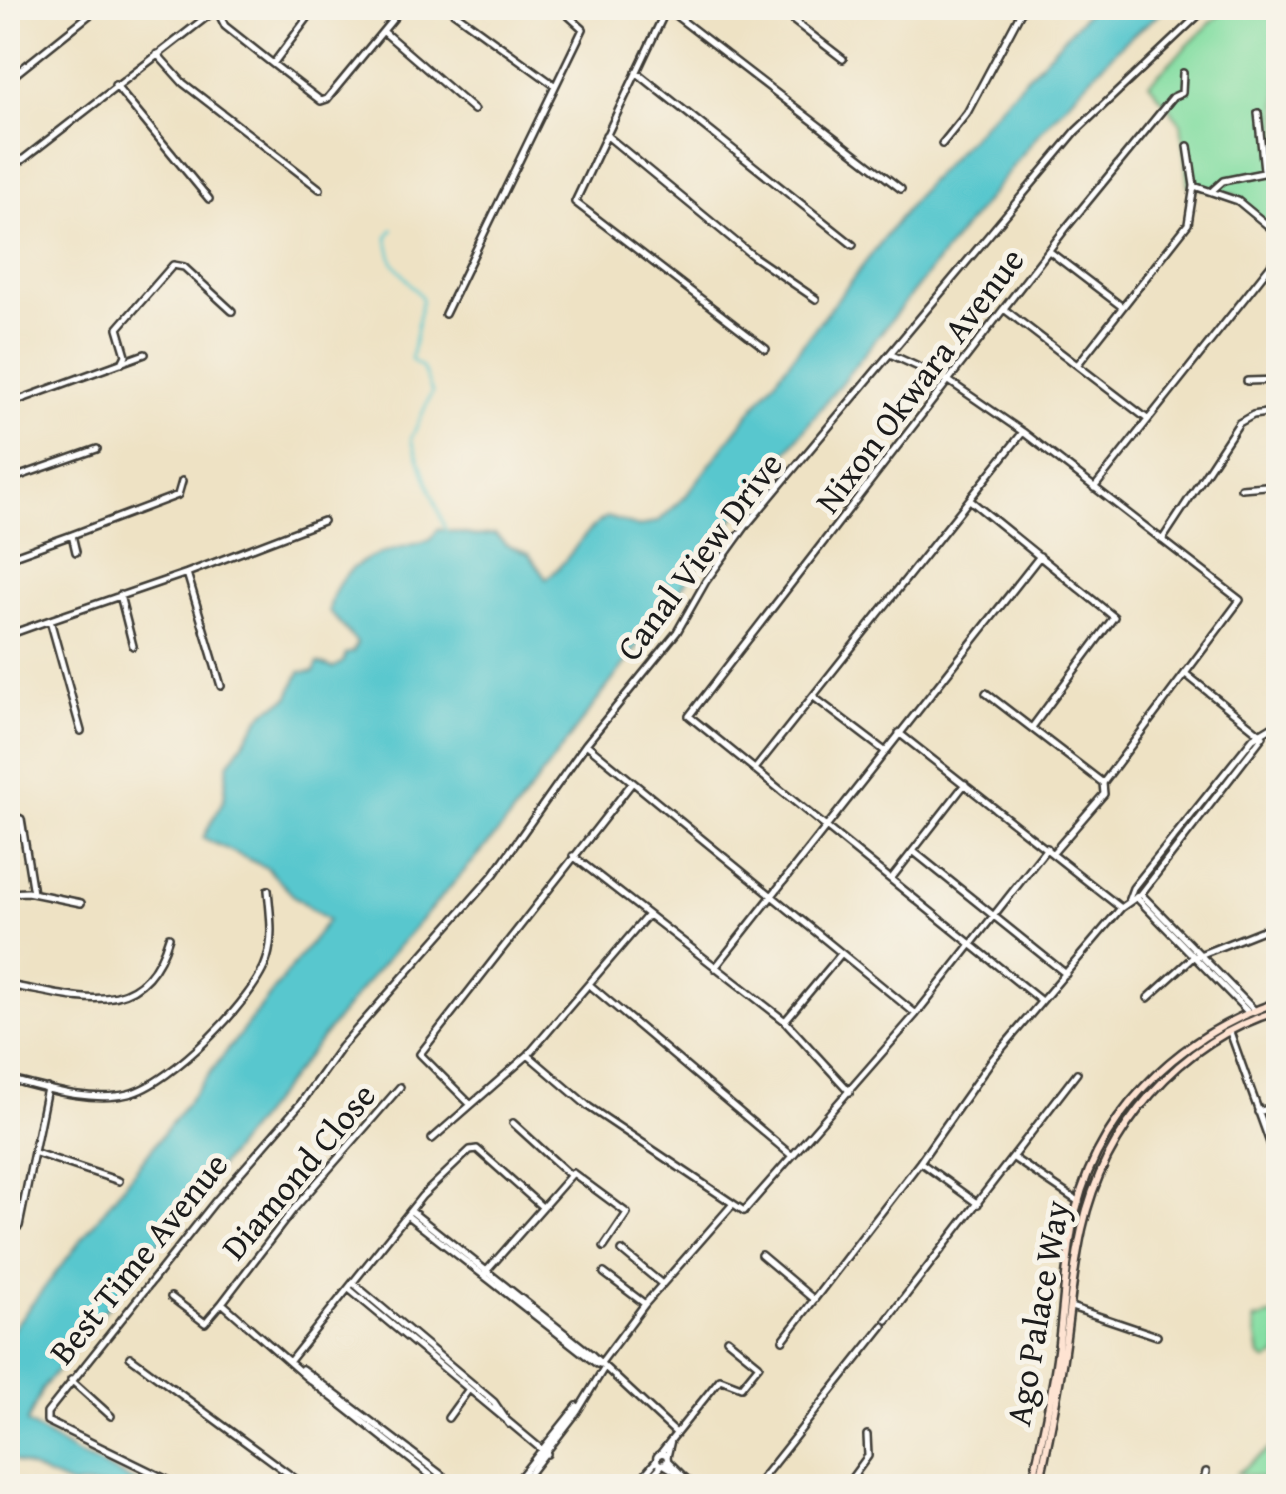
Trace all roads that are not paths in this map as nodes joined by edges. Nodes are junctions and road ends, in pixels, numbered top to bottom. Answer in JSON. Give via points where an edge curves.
{"nodes":[{"id":1,"x":98,"y":8,"type":"edge"},
{"id":2,"x":221,"y":8,"type":"edge"},
{"id":3,"x":315,"y":8,"type":"edge"},
{"id":4,"x":402,"y":8,"type":"edge"},
{"id":5,"x":448,"y":8,"type":"edge"},
{"id":6,"x":560,"y":8,"type":"edge"},
{"id":7,"x":666,"y":8,"type":"edge"},
{"id":8,"x":779,"y":8,"type":"edge"},
{"id":9,"x":1023,"y":8,"type":"edge"},
{"id":10,"x":1206,"y":8,"type":"edge"},
{"id":11,"x":384,"y":32,"type":"junction"},
{"id":12,"x":157,"y":54,"type":"junction"},
{"id":13,"x":843,"y":59,"type":"dead end"},
{"id":14,"x":272,"y":64,"type":"junction"},
{"id":15,"x":636,"y":72,"type":"junction"},
{"id":16,"x":1182,"y":73,"type":"dead end"},
{"id":17,"x":8,"y":80,"type":"edge"},
{"id":18,"x":115,"y":85,"type":"junction"},
{"id":19,"x":555,"y":86,"type":"junction"},
{"id":20,"x":474,"y":110,"type":"dead end"},
{"id":21,"x":1258,"y":113,"type":"dead end"},
{"id":22,"x":606,"y":135,"type":"junction"},
{"id":23,"x":942,"y":144,"type":"dead end"},
{"id":24,"x":1188,"y":146,"type":"dead end"},
{"id":25,"x":1264,"y":170,"type":"junction"},
{"id":26,"x":1278,"y":170,"type":"edge"},
{"id":27,"x":8,"y":171,"type":"edge"},
{"id":28,"x":1194,"y":186,"type":"junction"},
{"id":29,"x":320,"y":189,"type":"dead end"},
{"id":30,"x":902,"y":189,"type":"dead end"},
{"id":31,"x":1213,"y":190,"type":"junction"},
{"id":32,"x":209,"y":199,"type":"dead end"},
{"id":33,"x":1278,"y":234,"type":"edge"},
{"id":34,"x":853,"y":246,"type":"dead end"},
{"id":35,"x":1049,"y":251,"type":"junction"},
{"id":36,"x":1278,"y":256,"type":"edge"},
{"id":37,"x":816,"y":299,"type":"dead end"},
{"id":38,"x":1121,"y":306,"type":"junction"},
{"id":39,"x":1004,"y":308,"type":"junction"},
{"id":40,"x":232,"y":311,"type":"dead end"},
{"id":41,"x":445,"y":314,"type":"dead end"},
{"id":42,"x":766,"y":349,"type":"dead end"},
{"id":43,"x":145,"y":354,"type":"dead end"},
{"id":44,"x":890,"y":354,"type":"junction"},
{"id":45,"x":122,"y":362,"type":"junction"},
{"id":46,"x":1078,"y":364,"type":"junction"},
{"id":47,"x":1278,"y":380,"type":"edge"},
{"id":48,"x":949,"y":381,"type":"junction"},
{"id":49,"x":1247,"y":381,"type":"dead end"},
{"id":50,"x":8,"y":404,"type":"edge"},
{"id":51,"x":1278,"y":411,"type":"edge"},
{"id":52,"x":1146,"y":418,"type":"junction"},
{"id":53,"x":1023,"y":432,"type":"junction"},
{"id":54,"x":98,"y":449,"type":"dead end"},
{"id":55,"x":8,"y":480,"type":"edge"},
{"id":56,"x":182,"y":481,"type":"dead end"},
{"id":57,"x":1278,"y":485,"type":"edge"},
{"id":58,"x":1094,"y":488,"type":"junction"},
{"id":59,"x":1241,"y":488,"type":"dead end"},
{"id":60,"x":971,"y":501,"type":"junction"},
{"id":61,"x":323,"y":521,"type":"dead end"},
{"id":62,"x":72,"y":536,"type":"junction"},
{"id":63,"x":1162,"y":540,"type":"junction"},
{"id":64,"x":76,"y":552,"type":"dead end"},
{"id":65,"x":1040,"y":556,"type":"junction"},
{"id":66,"x":8,"y":558,"type":"edge"},
{"id":67,"x":187,"y":573,"type":"junction"},
{"id":68,"x":120,"y":595,"type":"junction"},
{"id":69,"x":50,"y":620,"type":"junction"},
{"id":70,"x":8,"y":635,"type":"edge"},
{"id":71,"x":133,"y":646,"type":"dead end"},
{"id":72,"x":1187,"y":675,"type":"junction"},
{"id":73,"x":221,"y":686,"type":"dead end"},
{"id":74,"x":986,"y":693,"type":"dead end"},
{"id":75,"x":815,"y":698,"type":"junction"},
{"id":76,"x":1278,"y":724,"type":"edge"},
{"id":77,"x":1033,"y":726,"type":"junction"},
{"id":78,"x":81,"y":731,"type":"dead end"},
{"id":79,"x":899,"y":733,"type":"junction"},
{"id":80,"x":1263,"y":736,"type":"junction"},
{"id":81,"x":586,"y":744,"type":"junction"},
{"id":82,"x":886,"y":752,"type":"junction"},
{"id":83,"x":755,"y":770,"type":"junction"},
{"id":84,"x":1103,"y":783,"type":"junction"},
{"id":85,"x":632,"y":784,"type":"junction"},
{"id":86,"x":965,"y":784,"type":"junction"},
{"id":87,"x":8,"y":814,"type":"edge"},
{"id":88,"x":830,"y":828,"type":"junction"},
{"id":89,"x":913,"y":851,"type":"junction"},
{"id":90,"x":1050,"y":851,"type":"junction"},
{"id":91,"x":572,"y":856,"type":"junction"},
{"id":92,"x":891,"y":879,"type":"junction"},
{"id":93,"x":268,"y":890,"type":"dead end"},
{"id":94,"x":33,"y":893,"type":"junction"},
{"id":95,"x":8,"y":894,"type":"edge"},
{"id":96,"x":1134,"y":894,"type":"junction"},
{"id":97,"x":773,"y":899,"type":"junction"},
{"id":98,"x":80,"y":902,"type":"dead end"},
{"id":99,"x":1120,"y":908,"type":"junction"},
{"id":100,"x":648,"y":916,"type":"junction"},
{"id":101,"x":992,"y":917,"type":"junction"},
{"id":102,"x":1278,"y":924,"type":"edge"},
{"id":103,"x":169,"y":937,"type":"dead end"},
{"id":104,"x":971,"y":943,"type":"junction"},
{"id":105,"x":841,"y":954,"type":"junction"},
{"id":106,"x":1195,"y":957,"type":"junction"},
{"id":107,"x":715,"y":968,"type":"junction"},
{"id":108,"x":1066,"y":974,"type":"junction"},
{"id":109,"x":8,"y":984,"type":"edge"},
{"id":110,"x":592,"y":986,"type":"junction"},
{"id":111,"x":1148,"y":998,"type":"dead end"},
{"id":112,"x":1041,"y":1000,"type":"junction"},
{"id":113,"x":1278,"y":1002,"type":"edge"},
{"id":114,"x":1251,"y":1011,"type":"junction"},
{"id":115,"x":1278,"y":1012,"type":"edge"},
{"id":116,"x":916,"y":1014,"type":"junction"},
{"id":117,"x":784,"y":1021,"type":"junction"},
{"id":118,"x":1230,"y":1032,"type":"junction"},
{"id":119,"x":528,"y":1055,"type":"junction"},
{"id":120,"x":1076,"y":1074,"type":"dead end"},
{"id":121,"x":8,"y":1079,"type":"edge"},
{"id":122,"x":400,"y":1087,"type":"dead end"},
{"id":123,"x":47,"y":1088,"type":"junction"},
{"id":124,"x":850,"y":1092,"type":"junction"},
{"id":125,"x":469,"y":1103,"type":"junction"},
{"id":126,"x":1278,"y":1106,"type":"edge"},
{"id":127,"x":1258,"y":1112,"type":"junction"},
{"id":128,"x":513,"y":1122,"type":"dead end"},
{"id":129,"x":432,"y":1139,"type":"dead end"},
{"id":130,"x":36,"y":1153,"type":"junction"},
{"id":131,"x":256,"y":1154,"type":"joint"},
{"id":132,"x":791,"y":1155,"type":"junction"},
{"id":133,"x":1015,"y":1158,"type":"junction"},
{"id":134,"x":920,"y":1162,"type":"junction"},
{"id":135,"x":1278,"y":1165,"type":"edge"},
{"id":136,"x":571,"y":1175,"type":"junction"},
{"id":137,"x":118,"y":1181,"type":"dead end"},
{"id":138,"x":1078,"y":1202,"type":"junction"},
{"id":139,"x":732,"y":1205,"type":"junction"},
{"id":140,"x":979,"y":1205,"type":"junction"},
{"id":141,"x":541,"y":1206,"type":"junction"},
{"id":142,"x":409,"y":1214,"type":"junction"},
{"id":143,"x":19,"y":1226,"type":"dead end"},
{"id":144,"x":604,"y":1247,"type":"dead end"},
{"id":145,"x":622,"y":1252,"type":"dead end"},
{"id":146,"x":761,"y":1256,"type":"dead end"},
{"id":147,"x":484,"y":1273,"type":"junction"},
{"id":148,"x":604,"y":1273,"type":"dead end"},
{"id":149,"x":662,"y":1284,"type":"junction"},
{"id":150,"x":351,"y":1286,"type":"junction"},
{"id":151,"x":171,"y":1297,"type":"dead end"},
{"id":152,"x":814,"y":1299,"type":"junction"},
{"id":153,"x":222,"y":1303,"type":"junction"},
{"id":154,"x":645,"y":1304,"type":"junction"},
{"id":155,"x":1071,"y":1307,"type":"junction"},
{"id":156,"x":1157,"y":1336,"type":"dead end"},
{"id":157,"x":728,"y":1339,"type":"dead end"},
{"id":158,"x":783,"y":1340,"type":"dead end"},
{"id":159,"x":130,"y":1357,"type":"dead end"},
{"id":160,"x":290,"y":1361,"type":"junction"},
{"id":161,"x":602,"y":1366,"type":"junction"},
{"id":162,"x":71,"y":1380,"type":"junction"},
{"id":163,"x":470,"y":1389,"type":"junction"},
{"id":164,"x":110,"y":1416,"type":"dead end"},
{"id":165,"x":448,"y":1418,"type":"dead end"},
{"id":166,"x":509,"y":1424,"type":"junction"},
{"id":167,"x":675,"y":1432,"type":"junction"},
{"id":168,"x":867,"y":1434,"type":"dead end"},
{"id":169,"x":402,"y":1448,"type":"junction"},
{"id":170,"x":544,"y":1452,"type":"junction"},
{"id":171,"x":662,"y":1460,"type":"junction"},
{"id":172,"x":1206,"y":1472,"type":"dead end"},
{"id":173,"x":180,"y":1486,"type":"edge"},
{"id":174,"x":306,"y":1486,"type":"edge"},
{"id":175,"x":444,"y":1486,"type":"edge"},
{"id":176,"x":456,"y":1486,"type":"edge"},
{"id":177,"x":517,"y":1486,"type":"edge"},
{"id":178,"x":635,"y":1486,"type":"edge"},
{"id":179,"x":643,"y":1486,"type":"edge"},
{"id":180,"x":695,"y":1486,"type":"edge"},
{"id":181,"x":756,"y":1486,"type":"edge"},
{"id":182,"x":846,"y":1486,"type":"edge"},
{"id":183,"x":1032,"y":1486,"type":"edge"},
{"id":184,"x":1040,"y":1486,"type":"edge"},
{"id":185,"x":1202,"y":1486,"type":"edge"}],
"edges":[{"from":1,"to":17,"type":"street"},
{"from":2,"to":12,"type":"street"},
{"from":2,"to":14,"type":"street","via":[[226,26]]},
{"from":3,"to":14,"type":"street"},
{"from":4,"to":11,"type":"street"},
{"from":5,"to":19,"type":"street"},
{"from":6,"to":19,"type":"street","via":[[582,30]]},
{"from":7,"to":15,"type":"street"},
{"from":7,"to":30,"type":"street"},
{"from":8,"to":13,"type":"street"},
{"from":9,"to":23,"type":"street","via":[[967,113]]},
{"from":10,"to":44,"type":"street","name":"Canal View Drive","via":[[1076,131]]},
{"from":11,"to":14,"type":"street","via":[[321,101]]},
{"from":11,"to":20,"type":"street"},
{"from":12,"to":18,"type":"street"},
{"from":12,"to":29,"type":"street","via":[[183,83]]},
{"from":15,"to":22,"type":"street"},
{"from":15,"to":34,"type":"street"},
{"from":16,"to":35,"type":"street","name":"Nixon Okwara Avenue","via":[[1182,93]]},
{"from":18,"to":27,"type":"street"},
{"from":18,"to":32,"type":"street"},
{"from":19,"to":41,"type":"street"},
{"from":21,"to":25,"type":"street"},
{"from":22,"to":37,"type":"street"},
{"from":22,"to":42,"type":"street","via":[[576,202]]},
{"from":24,"to":28,"type":"street"},
{"from":25,"to":26,"type":"street"},
{"from":25,"to":31,"type":"street","via":[[1223,180]]},
{"from":28,"to":31,"type":"street"},
{"from":28,"to":38,"type":"street","via":[[1188,224]]},
{"from":31,"to":33,"type":"street"},
{"from":35,"to":38,"type":"street"},
{"from":35,"to":39,"type":"street","name":"Nixon Okwara Avenue"},
{"from":36,"to":52,"type":"street"},
{"from":38,"to":46,"type":"street"},
{"from":39,"to":46,"type":"street"},
{"from":39,"to":48,"type":"street","name":"Nixon Okwara Avenue"},
{"from":40,"to":45,"type":"street","via":[[184,267],[173,265],[118,328]]},
{"from":43,"to":45,"type":"street"},
{"from":44,"to":48,"type":"street"},
{"from":44,"to":81,"type":"street","name":"Canal View Drive","via":[[745,527],[677,632]]},
{"from":45,"to":50,"type":"street"},
{"from":46,"to":52,"type":"street"},
{"from":47,"to":49,"type":"street"},
{"from":48,"to":53,"type":"street"},
{"from":48,"to":83,"type":"street","name":"Nixon Okwara Avenue","via":[[690,714]]},
{"from":51,"to":63,"type":"street","via":[[1239,423]]},
{"from":52,"to":58,"type":"street"},
{"from":53,"to":58,"type":"street"},
{"from":53,"to":60,"type":"street"},
{"from":54,"to":55,"type":"street"},
{"from":56,"to":62,"type":"street","via":[[178,496]]},
{"from":57,"to":59,"type":"street"},
{"from":58,"to":63,"type":"street"},
{"from":60,"to":65,"type":"street"},
{"from":60,"to":75,"type":"street"},
{"from":61,"to":67,"type":"street"},
{"from":62,"to":64,"type":"street"},
{"from":62,"to":66,"type":"street"},
{"from":63,"to":72,"type":"street","via":[[1240,600]]},
{"from":65,"to":77,"type":"street","via":[[1114,617]]},
{"from":65,"to":79,"type":"street"},
{"from":67,"to":68,"type":"street"},
{"from":67,"to":73,"type":"street"},
{"from":68,"to":69,"type":"street"},
{"from":68,"to":71,"type":"street"},
{"from":69,"to":70,"type":"street"},
{"from":69,"to":78,"type":"street"},
{"from":72,"to":80,"type":"street"},
{"from":72,"to":84,"type":"street"},
{"from":74,"to":77,"type":"street"},
{"from":75,"to":82,"type":"street"},
{"from":75,"to":83,"type":"street"},
{"from":76,"to":80,"type":"street"},
{"from":77,"to":84,"type":"street"},
{"from":79,"to":82,"type":"street"},
{"from":79,"to":86,"type":"street"},
{"from":80,"to":96,"type":"street"},
{"from":81,"to":85,"type":"street"},
{"from":81,"to":131,"type":"street","name":"Canal View Drive","via":[[494,874],[340,1047]]},
{"from":82,"to":88,"type":"street"},
{"from":83,"to":88,"type":"street"},
{"from":84,"to":90,"type":"street","via":[[1104,794]]},
{"from":85,"to":91,"type":"street"},
{"from":85,"to":97,"type":"street"},
{"from":86,"to":89,"type":"street"},
{"from":86,"to":90,"type":"street"},
{"from":87,"to":94,"type":"street","via":[[20,819]]},
{"from":88,"to":92,"type":"street"},
{"from":88,"to":97,"type":"street"},
{"from":89,"to":92,"type":"street"},
{"from":89,"to":101,"type":"street"},
{"from":90,"to":99,"type":"street"},
{"from":90,"to":101,"type":"street"},
{"from":91,"to":100,"type":"street"},
{"from":91,"to":125,"type":"street","via":[[420,1054]]},
{"from":92,"to":104,"type":"street"},
{"from":93,"to":123,"type":"street","via":[[266,964],[194,1056],[153,1086],[128,1094]]},
{"from":94,"to":95,"type":"street"},
{"from":94,"to":98,"type":"street"},
{"from":96,"to":99,"type":"street"},
{"from":96,"to":106,"type":"street"},
{"from":97,"to":105,"type":"street"},
{"from":97,"to":107,"type":"street"},
{"from":99,"to":108,"type":"street"},
{"from":100,"to":107,"type":"street"},
{"from":100,"to":110,"type":"street"},
{"from":101,"to":104,"type":"street"},
{"from":101,"to":108,"type":"street"},
{"from":102,"to":106,"type":"street"},
{"from":103,"to":109,"type":"street","via":[[156,971],[118,998]]},
{"from":104,"to":112,"type":"street"},
{"from":104,"to":116,"type":"street"},
{"from":105,"to":116,"type":"street"},
{"from":105,"to":117,"type":"street"},
{"from":106,"to":111,"type":"street"},
{"from":106,"to":114,"type":"street"},
{"from":107,"to":117,"type":"street"},
{"from":108,"to":112,"type":"street"},
{"from":110,"to":119,"type":"street"},
{"from":110,"to":132,"type":"street"},
{"from":112,"to":134,"type":"street"},
{"from":113,"to":114,"type":"main road","name":"Ago Palace Way"},
{"from":114,"to":138,"type":"main road","name":"Ago Palace Way","via":[[1197,1040],[1154,1074],[1103,1144]]},
{"from":115,"to":118,"type":"main road","name":"Ago Palace Way"},
{"from":116,"to":124,"type":"street"},
{"from":117,"to":124,"type":"street"},
{"from":118,"to":127,"type":"street"},
{"from":118,"to":155,"type":"main road","name":"Ago Palace Way","via":[[1154,1089],[1108,1155],[1081,1231]]},
{"from":119,"to":125,"type":"street"},
{"from":119,"to":139,"type":"street"},
{"from":120,"to":133,"type":"street"},
{"from":121,"to":123,"type":"street"},
{"from":122,"to":153,"type":"street","name":"Diamond Close"},
{"from":123,"to":130,"type":"street"},
{"from":124,"to":132,"type":"street"},
{"from":125,"to":129,"type":"street"},
{"from":126,"to":127,"type":"street"},
{"from":127,"to":135,"type":"street"},
{"from":128,"to":136,"type":"street"},
{"from":130,"to":137,"type":"street"},
{"from":130,"to":143,"type":"street"},
{"from":131,"to":162,"type":"street","name":"Best Time Avenue"},
{"from":132,"to":139,"type":"street","via":[[746,1209]]},
{"from":133,"to":138,"type":"street"},
{"from":133,"to":140,"type":"street"},
{"from":134,"to":140,"type":"street"},
{"from":134,"to":152,"type":"street"},
{"from":136,"to":141,"type":"street"},
{"from":136,"to":144,"type":"street","via":[[578,1173],[628,1214]]},
{"from":138,"to":183,"type":"main road","name":"Ago Palace Way"},
{"from":139,"to":149,"type":"street"},
{"from":140,"to":181,"type":"street"},
{"from":141,"to":142,"type":"street","via":[[474,1149]]},
{"from":141,"to":147,"type":"street"},
{"from":142,"to":147,"type":"street"},
{"from":142,"to":150,"type":"street"},
{"from":145,"to":149,"type":"street"},
{"from":146,"to":152,"type":"street"},
{"from":147,"to":161,"type":"street"},
{"from":148,"to":154,"type":"street"},
{"from":149,"to":154,"type":"street"},
{"from":150,"to":160,"type":"street"},
{"from":150,"to":163,"type":"street"},
{"from":150,"to":166,"type":"street","via":[[494,1402]]},
{"from":151,"to":153,"type":"street","via":[[205,1324]]},
{"from":152,"to":158,"type":"street"},
{"from":153,"to":160,"type":"street","name":"Diamond Close"},
{"from":154,"to":161,"type":"street"},
{"from":155,"to":156,"type":"street"},
{"from":155,"to":184,"type":"main road","name":"Ago Palace Way"},
{"from":157,"to":167,"type":"street","via":[[759,1366],[741,1388],[720,1379]]},
{"from":159,"to":174,"type":"street"},
{"from":160,"to":169,"type":"street","name":"Diamond Close"},
{"from":161,"to":167,"type":"street"},
{"from":161,"to":170,"type":"street"},
{"from":162,"to":164,"type":"street"},
{"from":162,"to":173,"type":"street","name":"Best Time Avenue","via":[[47,1413],[48,1422]]},
{"from":163,"to":165,"type":"street"},
{"from":163,"to":166,"type":"street"},
{"from":166,"to":170,"type":"street"},
{"from":167,"to":171,"type":"street"},
{"from":168,"to":182,"type":"street","via":[[868,1456]]},
{"from":169,"to":175,"type":"street"},
{"from":169,"to":176,"type":"street"},
{"from":170,"to":177,"type":"street"},
{"from":171,"to":178,"type":"street"},
{"from":171,"to":179,"type":"street"},
{"from":171,"to":180,"type":"street"},
{"from":172,"to":185,"type":"street"}]}
